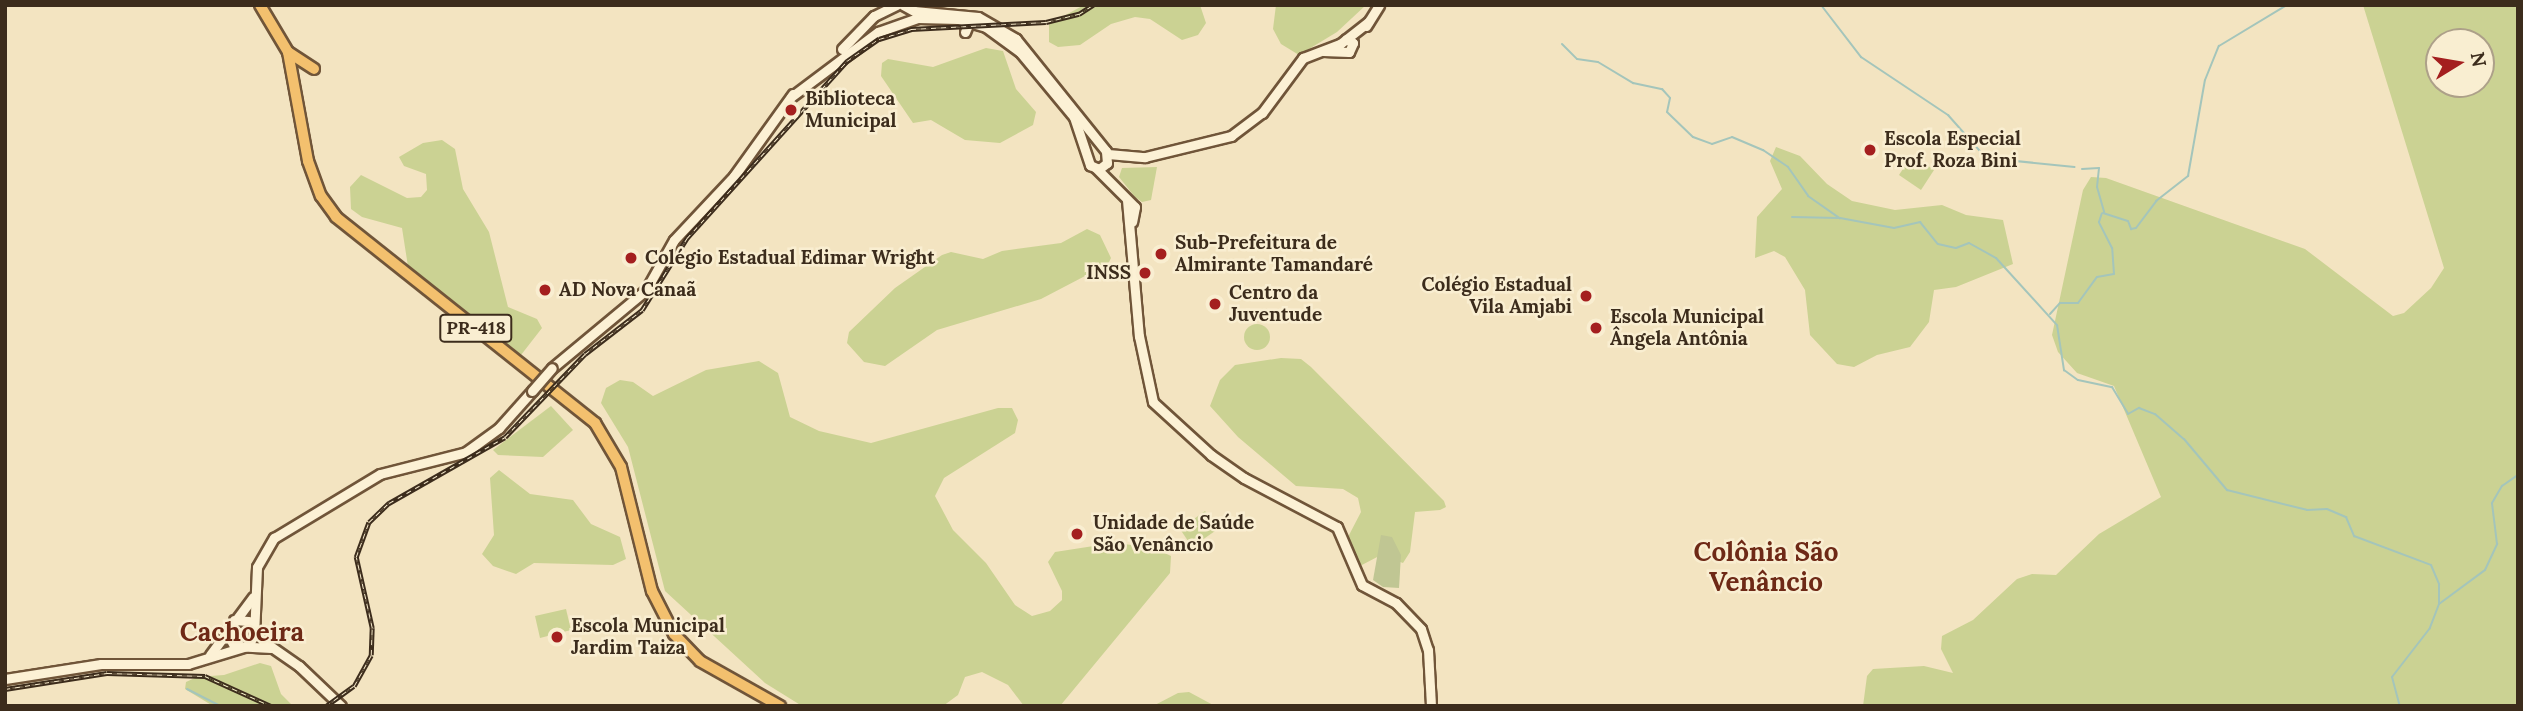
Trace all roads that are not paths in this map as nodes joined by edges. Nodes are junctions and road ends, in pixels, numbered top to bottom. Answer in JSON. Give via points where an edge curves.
{"nodes":[{"id":1,"x":260,"y":5,"type":"edge"},
{"id":2,"x":897,"y":5,"type":"edge"},
{"id":3,"x":1379,"y":5,"type":"edge"},
{"id":4,"x":905,"y":6,"type":"edge"},
{"id":5,"x":871,"y":20,"type":"junction"},
{"id":6,"x":905,"y":21,"type":"junction"},
{"id":7,"x":969,"y":22,"type":"junction"},
{"id":8,"x":989,"y":25,"type":"junction"},
{"id":9,"x":878,"y":32,"type":"junction"},
{"id":10,"x":965,"y":32,"type":"dead end"},
{"id":11,"x":288,"y":52,"type":"junction"},
{"id":12,"x":314,"y":69,"type":"dead end"},
{"id":13,"x":791,"y":97,"type":"junction"},
{"id":14,"x":1089,"y":152,"type":"junction"},
{"id":15,"x":1104,"y":159,"type":"junction"},
{"id":16,"x":255,"y":593,"type":"junction"},
{"id":17,"x":234,"y":620,"type":"junction"},
{"id":18,"x":226,"y":631,"type":"junction"},
{"id":19,"x":254,"y":632,"type":"junction"},
{"id":20,"x":243,"y":647,"type":"junction"},
{"id":21,"x":273,"y":649,"type":"junction"},
{"id":22,"x":208,"y":658,"type":"junction"},
{"id":23,"x":5,"y":679,"type":"edge"},
{"id":24,"x":341,"y":706,"type":"edge"},
{"id":25,"x":780,"y":706,"type":"edge"},
{"id":26,"x":1431,"y":706,"type":"edge"}],
"edges":[{"from":1,"to":11,"type":"highway","number":"PR-418"},
{"from":2,"to":5,"type":"main road"},
{"from":3,"to":15,"type":"main road","via":[[1346,45],[1318,50],[1296,65],[1249,127],[1144,158]]},
{"from":4,"to":6,"type":"main road"},
{"from":4,"to":8,"type":"main road","via":[[958,13]]},
{"from":5,"to":9,"type":"main road"},
{"from":5,"to":13,"type":"main road"},
{"from":6,"to":7,"type":"main road","via":[[940,17]]},
{"from":6,"to":9,"type":"main road"},
{"from":7,"to":8,"type":"main road"},
{"from":7,"to":10,"type":"main road"},
{"from":8,"to":14,"type":"main road","via":[[1020,51],[1059,97],[1074,117]]},
{"from":8,"to":15,"type":"main road","via":[[1035,59]]},
{"from":9,"to":13,"type":"main road"},
{"from":11,"to":12,"type":"highway"},
{"from":11,"to":25,"type":"highway","number":"PR-418","via":[[308,161],[321,195],[336,217],[596,423],[621,467],[652,591],[674,634],[700,661]]},
{"from":13,"to":16,"type":"main road","bridge":true,"via":[[734,176],[674,240],[646,290],[552,368],[499,428],[466,452],[380,474],[288,527],[262,552]]},
{"from":14,"to":15,"type":"main road"},
{"from":14,"to":15,"type":"main road","via":[[1088,162]]},
{"from":15,"to":26,"type":"main road","via":[[1110,181],[1131,203],[1129,237],[1139,336],[1153,402],[1211,455],[1244,478],[1337,527],[1362,585],[1396,603],[1421,629],[1428,650]]},
{"from":16,"to":17,"type":"main road"},
{"from":16,"to":19,"type":"main road"},
{"from":17,"to":18,"type":"main road"},
{"from":17,"to":19,"type":"main road","via":[[248,621]]},
{"from":18,"to":20,"type":"main road","via":[[231,643]]},
{"from":18,"to":22,"type":"main road"},
{"from":19,"to":20,"type":"main road"},
{"from":19,"to":21,"type":"main road"},
{"from":20,"to":21,"type":"main road"},
{"from":20,"to":22,"type":"main road"},
{"from":21,"to":24,"type":"main road"},
{"from":22,"to":23,"type":"main road","via":[[162,665],[101,664]]}]}
